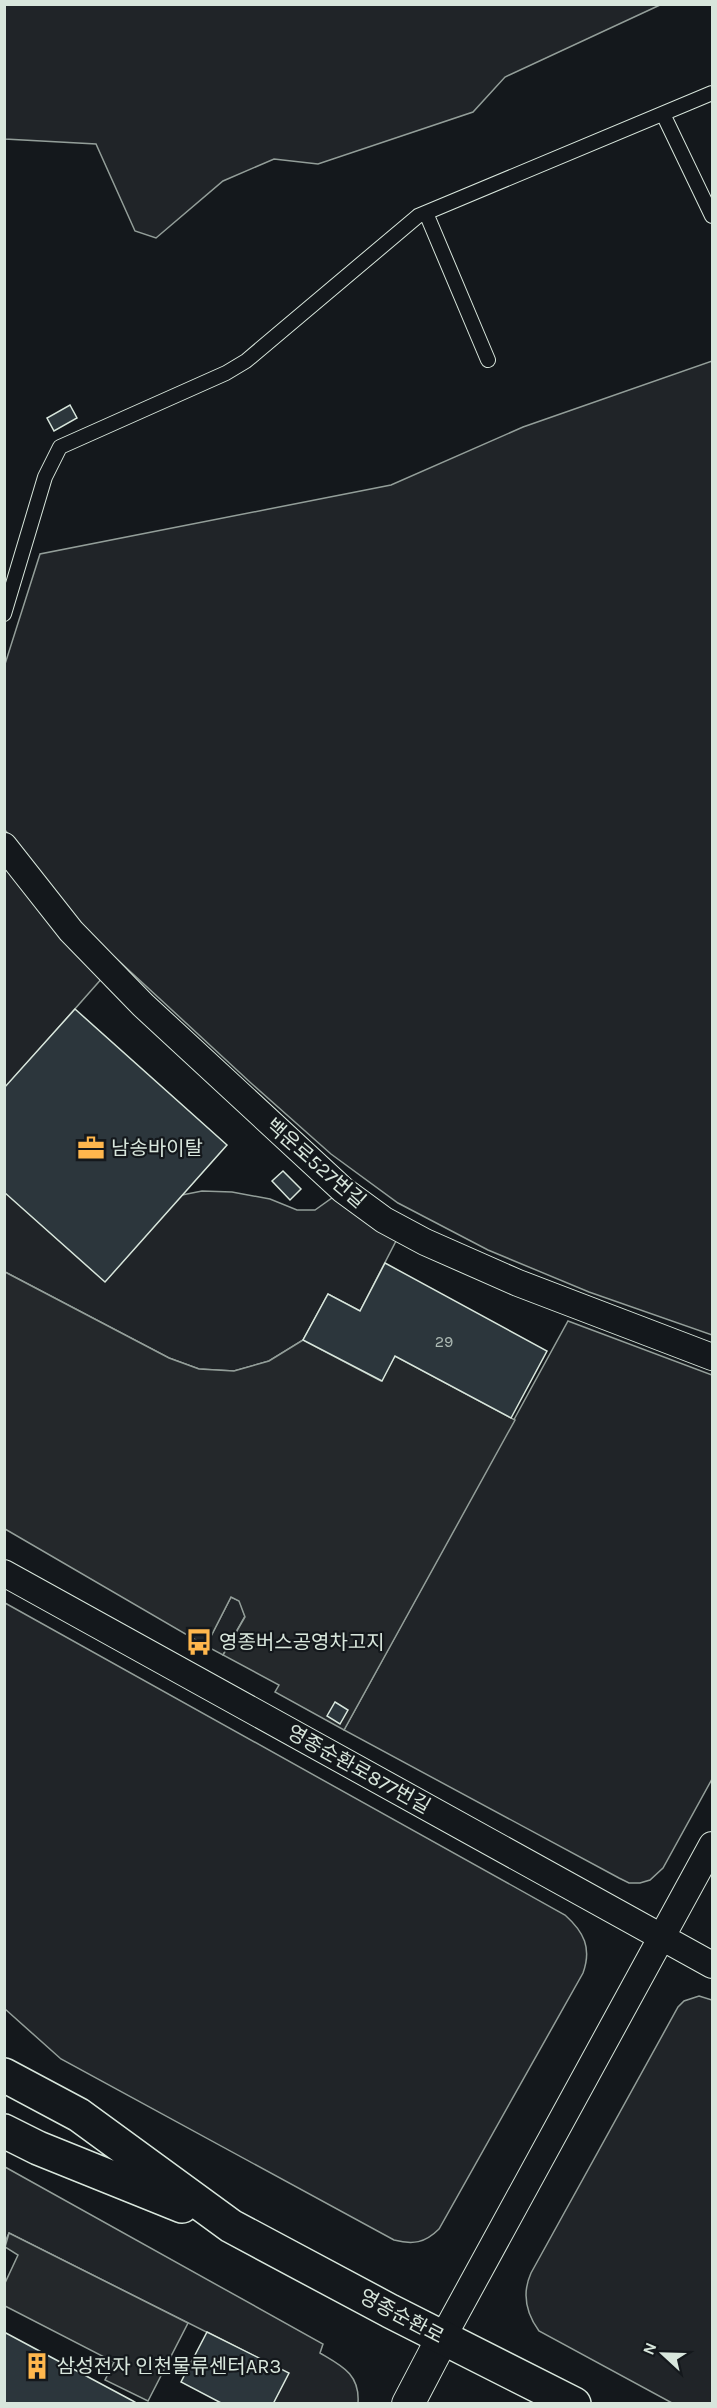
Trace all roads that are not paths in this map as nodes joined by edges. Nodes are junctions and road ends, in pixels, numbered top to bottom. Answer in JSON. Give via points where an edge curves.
{"nodes":[{"id":1,"x":712,"y":93,"type":"edge"},
{"id":2,"x":663,"y":114,"type":"junction"},
{"id":3,"x":426,"y":213,"type":"junction"},
{"id":4,"x":712,"y":216,"type":"edge"},
{"id":5,"x":488,"y":360,"type":"dead end"},
{"id":6,"x":4,"y":614,"type":"edge"},
{"id":7,"x":4,"y":846,"type":"edge"},
{"id":8,"x":712,"y":1357,"type":"edge"},
{"id":9,"x":4,"y":1573,"type":"edge"},
{"id":10,"x":712,"y":1845,"type":"edge"},
{"id":11,"x":662,"y":1937,"type":"junction"},
{"id":12,"x":712,"y":1965,"type":"edge"},
{"id":13,"x":4,"y":2075,"type":"edge"},
{"id":14,"x":4,"y":2131,"type":"edge"},
{"id":15,"x":231,"y":2226,"type":"junction"},
{"id":16,"x":443,"y":2337,"type":"junction"},
{"id":17,"x":408,"y":2403,"type":"edge"},
{"id":18,"x":574,"y":2403,"type":"edge"}],
"edges":[{"from":1,"to":2,"type":"lane"},
{"from":2,"to":3,"type":"lane"},
{"from":2,"to":4,"type":"lane"},
{"from":3,"to":5,"type":"lane"},
{"from":3,"to":6,"type":"lane","via":[[404,225],[246,361],[60,447],[45,477]]},
{"from":7,"to":8,"type":"street","name":"백운로527번길","via":[[70,930],[143,1005],[343,1190],[384,1220],[498,1274]]},
{"from":9,"to":11,"type":"street","name":"영종순환로877번길"},
{"from":10,"to":11,"type":"street"},
{"from":11,"to":12,"type":"street","name":"영종순환로877번길"},
{"from":11,"to":16,"type":"street"},
{"from":13,"to":15,"type":"main road","name":"영종순환로","via":[[79,2115]]},
{"from":14,"to":15,"type":"main road","name":"영종순환로"},
{"from":15,"to":16,"type":"main road","name":"영종순환로"},
{"from":16,"to":17,"type":"street"},
{"from":16,"to":18,"type":"main road","name":"영종순환로"}]}
